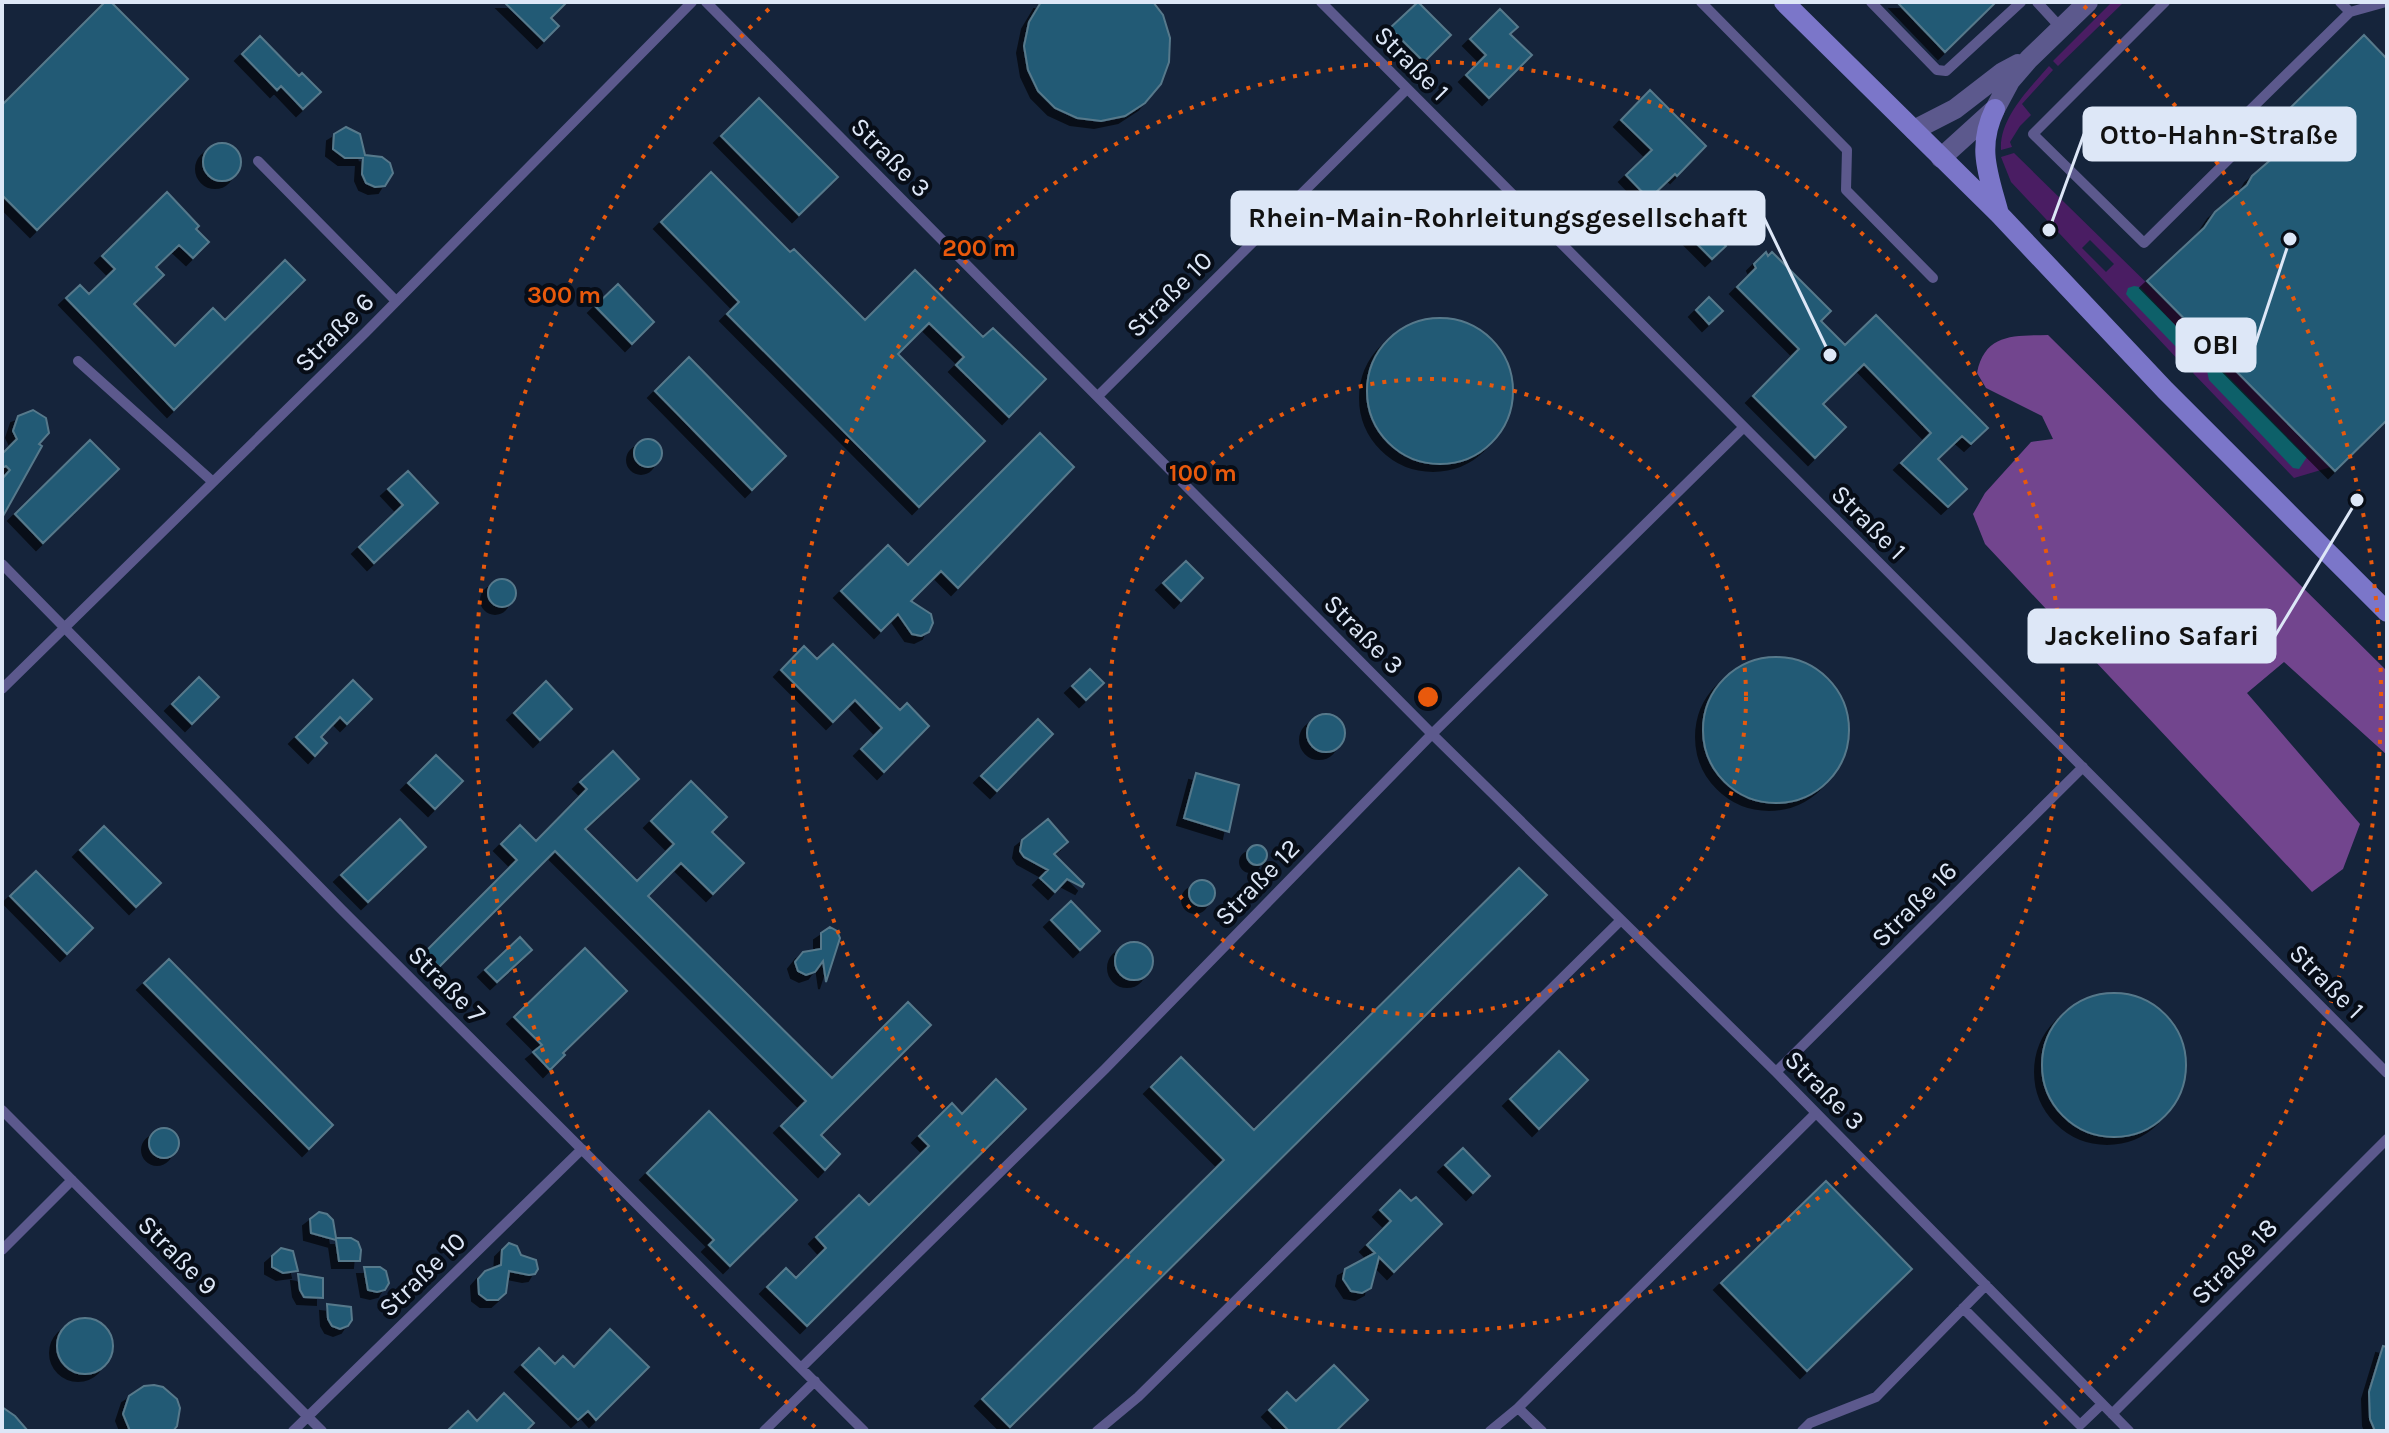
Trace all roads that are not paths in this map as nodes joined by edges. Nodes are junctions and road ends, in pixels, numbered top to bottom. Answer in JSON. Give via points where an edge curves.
{"nodes":[{"id":1,"x":692,"y":2,"type":"edge"},
{"id":2,"x":706,"y":2,"type":"edge"},
{"id":3,"x":1321,"y":2,"type":"edge"},
{"id":4,"x":1701,"y":2,"type":"edge"},
{"id":5,"x":1784,"y":2,"type":"edge"},
{"id":6,"x":1871,"y":2,"type":"edge"},
{"id":7,"x":2021,"y":2,"type":"edge"},
{"id":8,"x":2037,"y":2,"type":"edge"},
{"id":9,"x":2088,"y":2,"type":"edge"},
{"id":10,"x":2165,"y":2,"type":"edge"},
{"id":11,"x":2340,"y":2,"type":"edge"},
{"id":12,"x":2386,"y":2,"type":"edge"},
{"id":13,"x":2350,"y":12,"type":"junction"},
{"id":14,"x":2061,"y":28,"type":"junction"},
{"id":15,"x":2029,"y":59,"type":"junction"},
{"id":16,"x":1407,"y":89,"type":"junction"},
{"id":17,"x":1995,"y":109,"type":"junction"},
{"id":18,"x":1914,"y":130,"type":"junction"},
{"id":19,"x":1941,"y":158,"type":"junction"},
{"id":20,"x":258,"y":161,"type":"dead end"},
{"id":21,"x":1999,"y":214,"type":"junction"},
{"id":22,"x":1933,"y":278,"type":"dead end"},
{"id":23,"x":396,"y":301,"type":"junction"},
{"id":24,"x":78,"y":361,"type":"dead end"},
{"id":25,"x":1098,"y":396,"type":"junction"},
{"id":26,"x":1744,"y":427,"type":"junction"},
{"id":27,"x":213,"y":482,"type":"junction"},
{"id":28,"x":2,"y":564,"type":"edge"},
{"id":29,"x":2387,"y":612,"type":"edge"},
{"id":30,"x":66,"y":626,"type":"junction"},
{"id":31,"x":2,"y":689,"type":"edge"},
{"id":32,"x":1432,"y":734,"type":"junction"},
{"id":33,"x":2083,"y":767,"type":"junction"},
{"id":34,"x":1621,"y":920,"type":"junction"},
{"id":35,"x":1776,"y":1072,"type":"junction"},
{"id":36,"x":2387,"y":1073,"type":"edge"},
{"id":37,"x":2,"y":1110,"type":"edge"},
{"id":38,"x":1816,"y":1113,"type":"junction"},
{"id":39,"x":2387,"y":1139,"type":"edge"},
{"id":40,"x":582,"y":1149,"type":"junction"},
{"id":41,"x":72,"y":1180,"type":"junction"},
{"id":42,"x":2,"y":1250,"type":"edge"},
{"id":43,"x":1986,"y":1285,"type":"junction"},
{"id":44,"x":1963,"y":1308,"type":"junction"},
{"id":45,"x":802,"y":1367,"type":"junction"},
{"id":46,"x":815,"y":1381,"type":"junction"},
{"id":47,"x":2102,"y":1404,"type":"junction"},
{"id":48,"x":1518,"y":1408,"type":"junction"},
{"id":49,"x":2112,"y":1414,"type":"junction"},
{"id":50,"x":308,"y":1416,"type":"junction"},
{"id":51,"x":293,"y":1431,"type":"edge"},
{"id":52,"x":322,"y":1431,"type":"edge"},
{"id":53,"x":764,"y":1431,"type":"edge"},
{"id":54,"x":864,"y":1431,"type":"edge"},
{"id":55,"x":1097,"y":1431,"type":"edge"},
{"id":56,"x":1490,"y":1431,"type":"edge"},
{"id":57,"x":1542,"y":1431,"type":"edge"},
{"id":58,"x":1802,"y":1431,"type":"edge"},
{"id":59,"x":2129,"y":1431,"type":"edge"}],
"edges":[{"from":1,"to":23,"type":"lane","name":"Straße 6"},
{"from":2,"to":25,"type":"lane","name":"Straße 3"},
{"from":3,"to":16,"type":"lane","name":"Straße 1"},
{"from":4,"to":22,"type":"lane","via":[[1847,150],[1846,190]]},
{"from":5,"to":18,"type":"main road"},
{"from":6,"to":7,"type":"lane","via":[[1937,70],[1946,71]]},
{"from":8,"to":14,"type":"lane"},
{"from":9,"to":14,"type":"street"},
{"from":10,"to":13,"type":"lane","via":[[2033,134],[2144,243],[2234,154],[2245,134],[2245,115]]},
{"from":11,"to":13,"type":"lane"},
{"from":12,"to":13,"type":"lane"},
{"from":14,"to":15,"type":"street"},
{"from":15,"to":17,"type":"street"},
{"from":15,"to":18,"type":"street"},
{"from":16,"to":25,"type":"lane","name":"Straße 10"},
{"from":16,"to":26,"type":"lane","name":"Straße 1"},
{"from":17,"to":19,"type":"street"},
{"from":17,"to":21,"type":"main road","via":[[1983,153]]},
{"from":18,"to":19,"type":"main road"},
{"from":19,"to":21,"type":"main road"},
{"from":20,"to":23,"type":"lane"},
{"from":21,"to":29,"type":"main road"},
{"from":23,"to":27,"type":"lane","name":"Straße 6"},
{"from":24,"to":27,"type":"lane"},
{"from":25,"to":32,"type":"lane","name":"Straße 3"},
{"from":26,"to":32,"type":"lane","name":"Straße 12"},
{"from":26,"to":33,"type":"lane","name":"Straße 1"},
{"from":27,"to":30,"type":"lane","name":"Straße 6"},
{"from":28,"to":30,"type":"lane","name":"Straße 7"},
{"from":30,"to":31,"type":"lane","name":"Straße 6"},
{"from":30,"to":40,"type":"lane","name":"Straße 7"},
{"from":32,"to":34,"type":"lane","name":"Straße 3"},
{"from":32,"to":45,"type":"lane","name":"Straße 12","via":[[1092,1082]]},
{"from":33,"to":35,"type":"lane","name":"Straße 16"},
{"from":33,"to":36,"type":"lane","name":"Straße 1"},
{"from":34,"to":35,"type":"lane","name":"Straße 3"},
{"from":34,"to":55,"type":"lane","via":[[1138,1397]]},
{"from":35,"to":38,"type":"lane","name":"Straße 3"},
{"from":37,"to":41,"type":"lane","name":"Straße 9"},
{"from":38,"to":43,"type":"lane","name":"Straße 3"},
{"from":38,"to":48,"type":"lane"},
{"from":39,"to":49,"type":"lane","name":"Straße 18"},
{"from":40,"to":45,"type":"lane","name":"Straße 7"},
{"from":40,"to":50,"type":"lane","name":"Straße 10"},
{"from":41,"to":42,"type":"lane"},
{"from":41,"to":50,"type":"lane","name":"Straße 9"},
{"from":43,"to":44,"type":"lane"},
{"from":43,"to":47,"type":"lane","name":"Straße 3"},
{"from":44,"to":47,"type":"lane","via":[[2080,1425]]},
{"from":44,"to":58,"type":"lane","via":[[1876,1397]]},
{"from":45,"to":46,"type":"lane","name":"Straße 7"},
{"from":46,"to":53,"type":"lane"},
{"from":46,"to":54,"type":"lane","name":"Straße 7"},
{"from":47,"to":49,"type":"lane","name":"Straße 3"},
{"from":48,"to":56,"type":"lane"},
{"from":48,"to":57,"type":"lane"},
{"from":49,"to":59,"type":"lane","name":"Straße 3"},
{"from":50,"to":51,"type":"lane","name":"Straße 10"},
{"from":50,"to":52,"type":"lane","name":"Straße 9"}]}
